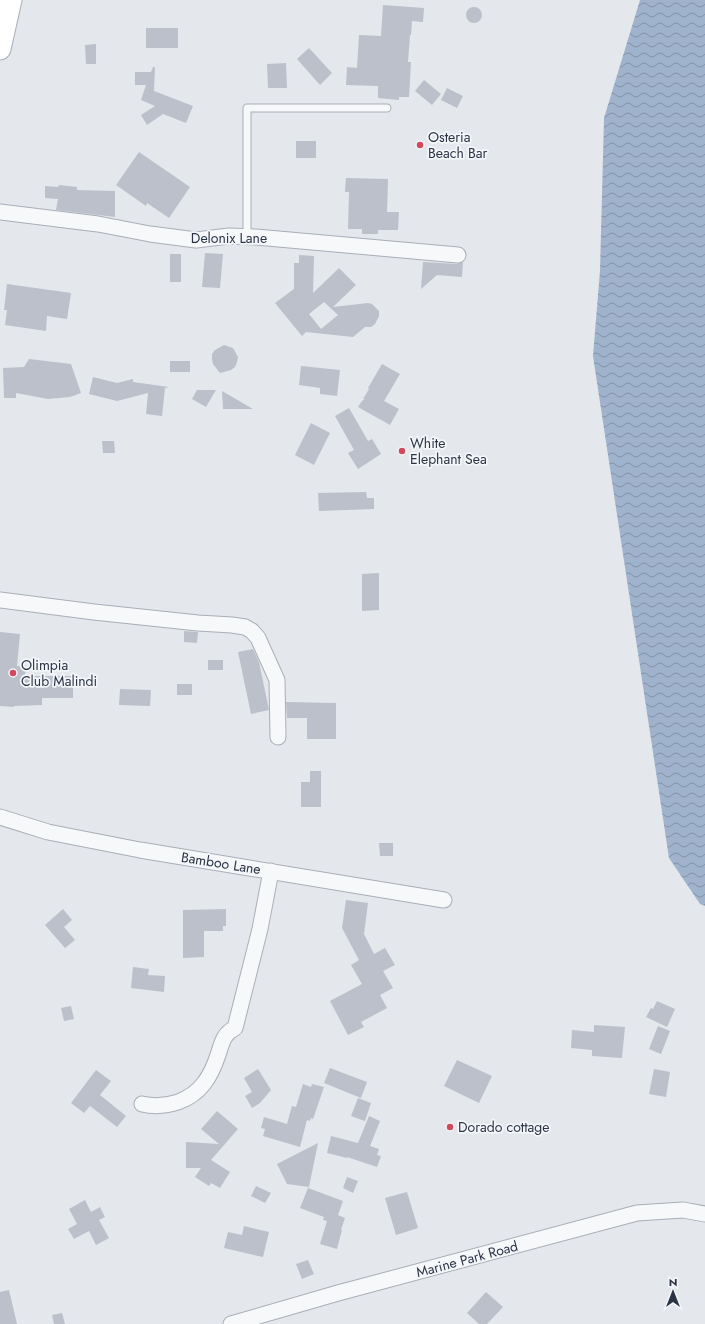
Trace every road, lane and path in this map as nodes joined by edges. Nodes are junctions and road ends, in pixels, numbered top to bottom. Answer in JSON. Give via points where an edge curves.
{"nodes":[{"id":1,"x":11,"y":0,"type":"edge"},
{"id":2,"x":0,"y":49,"type":"edge"},
{"id":3,"x":387,"y":108,"type":"dead end"},
{"id":4,"x":0,"y":212,"type":"edge"},
{"id":5,"x":247,"y":236,"type":"junction"},
{"id":6,"x":458,"y":255,"type":"dead end"},
{"id":7,"x":0,"y":600,"type":"edge"},
{"id":8,"x":278,"y":738,"type":"dead end"},
{"id":9,"x":0,"y":817,"type":"edge"},
{"id":10,"x":272,"y":871,"type":"junction"},
{"id":11,"x":444,"y":900,"type":"dead end"},
{"id":12,"x":142,"y":1104,"type":"dead end"},
{"id":13,"x":705,"y":1214,"type":"edge"},
{"id":14,"x":231,"y":1324,"type":"edge"}],
"edges":[{"from":1,"to":2,"type":"street"},
{"from":3,"to":5,"type":"lane","via":[[247,108]]},
{"from":4,"to":5,"type":"street","name":"Delonix Lane","via":[[196,240]]},
{"from":5,"to":6,"type":"street","name":"Delonix Lane"},
{"from":7,"to":8,"type":"street","via":[[245,627],[258,638],[277,680]]},
{"from":9,"to":10,"type":"street","name":"Bamboo Lane","via":[[48,832]]},
{"from":10,"to":11,"type":"street","name":"Bamboo Lane"},
{"from":10,"to":12,"type":"street","via":[[235,1028],[226,1033],[208,1079],[194,1094],[183,1100],[164,1106]]},
{"from":13,"to":14,"type":"street","name":"Marine Park Road","via":[[683,1210],[637,1213]]}]}
